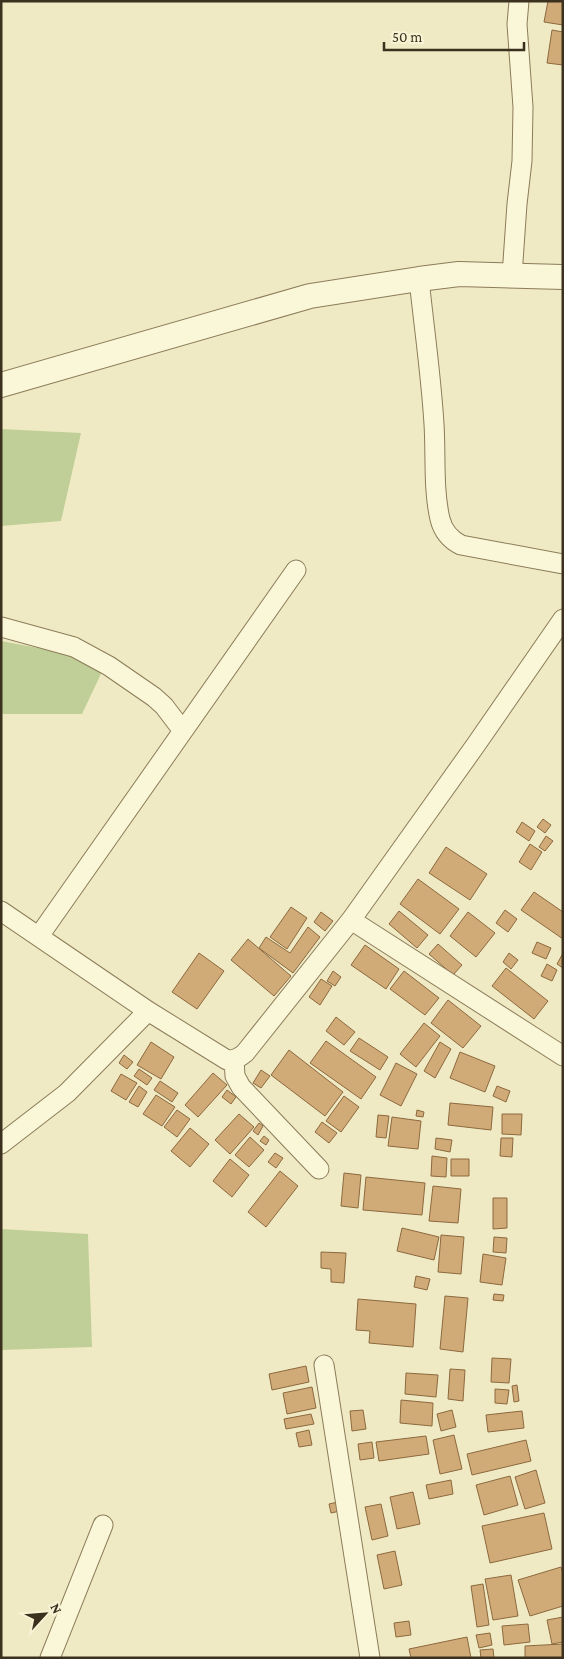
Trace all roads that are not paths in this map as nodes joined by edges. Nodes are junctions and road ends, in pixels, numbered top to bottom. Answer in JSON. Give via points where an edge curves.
{"nodes":[{"id":1,"x":519,"y":1,"type":"edge"},
{"id":2,"x":512,"y":276,"type":"junction"},
{"id":3,"x":563,"y":277,"type":"edge"},
{"id":4,"x":419,"y":279,"type":"junction"},
{"id":5,"x":1,"y":385,"type":"edge"},
{"id":6,"x":563,"y":564,"type":"edge"},
{"id":7,"x":296,"y":570,"type":"dead end"},
{"id":8,"x":563,"y":619,"type":"edge"},
{"id":9,"x":1,"y":627,"type":"edge"},
{"id":10,"x":183,"y":731,"type":"junction"},
{"id":11,"x":1,"y":911,"type":"edge"},
{"id":12,"x":351,"y":920,"type":"junction"},
{"id":13,"x":39,"y":936,"type":"junction"},
{"id":14,"x":148,"y":1011,"type":"junction"},
{"id":15,"x":563,"y":1056,"type":"edge"},
{"id":16,"x":234,"y":1060,"type":"junction"},
{"id":17,"x":1,"y":1144,"type":"edge"},
{"id":18,"x":319,"y":1169,"type":"dead end"},
{"id":19,"x":324,"y":1365,"type":"dead end"},
{"id":20,"x":103,"y":1525,"type":"dead end"},
{"id":21,"x":50,"y":1658,"type":"edge"},
{"id":22,"x":370,"y":1658,"type":"edge"}],
"edges":[{"from":1,"to":2,"type":"street","via":[[522,161]]},
{"from":2,"to":3,"type":"street"},
{"from":2,"to":4,"type":"street","via":[[460,274]]},
{"from":4,"to":5,"type":"street","via":[[310,296]]},
{"from":4,"to":6,"type":"street","via":[[434,422],[437,500],[446,532],[461,545]]},
{"from":7,"to":10,"type":"street"},
{"from":8,"to":12,"type":"street"},
{"from":9,"to":10,"type":"street","via":[[74,647],[109,666],[154,696]]},
{"from":10,"to":13,"type":"street"},
{"from":11,"to":13,"type":"street"},
{"from":12,"to":15,"type":"street"},
{"from":12,"to":16,"type":"street","via":[[246,1053]]},
{"from":13,"to":14,"type":"street"},
{"from":14,"to":16,"type":"street","via":[[228,1060]]},
{"from":14,"to":17,"type":"street","via":[[67,1092]]},
{"from":16,"to":18,"type":"street","via":[[235,1076],[241,1087]]},
{"from":19,"to":22,"type":"street"},
{"from":20,"to":21,"type":"street"}]}
